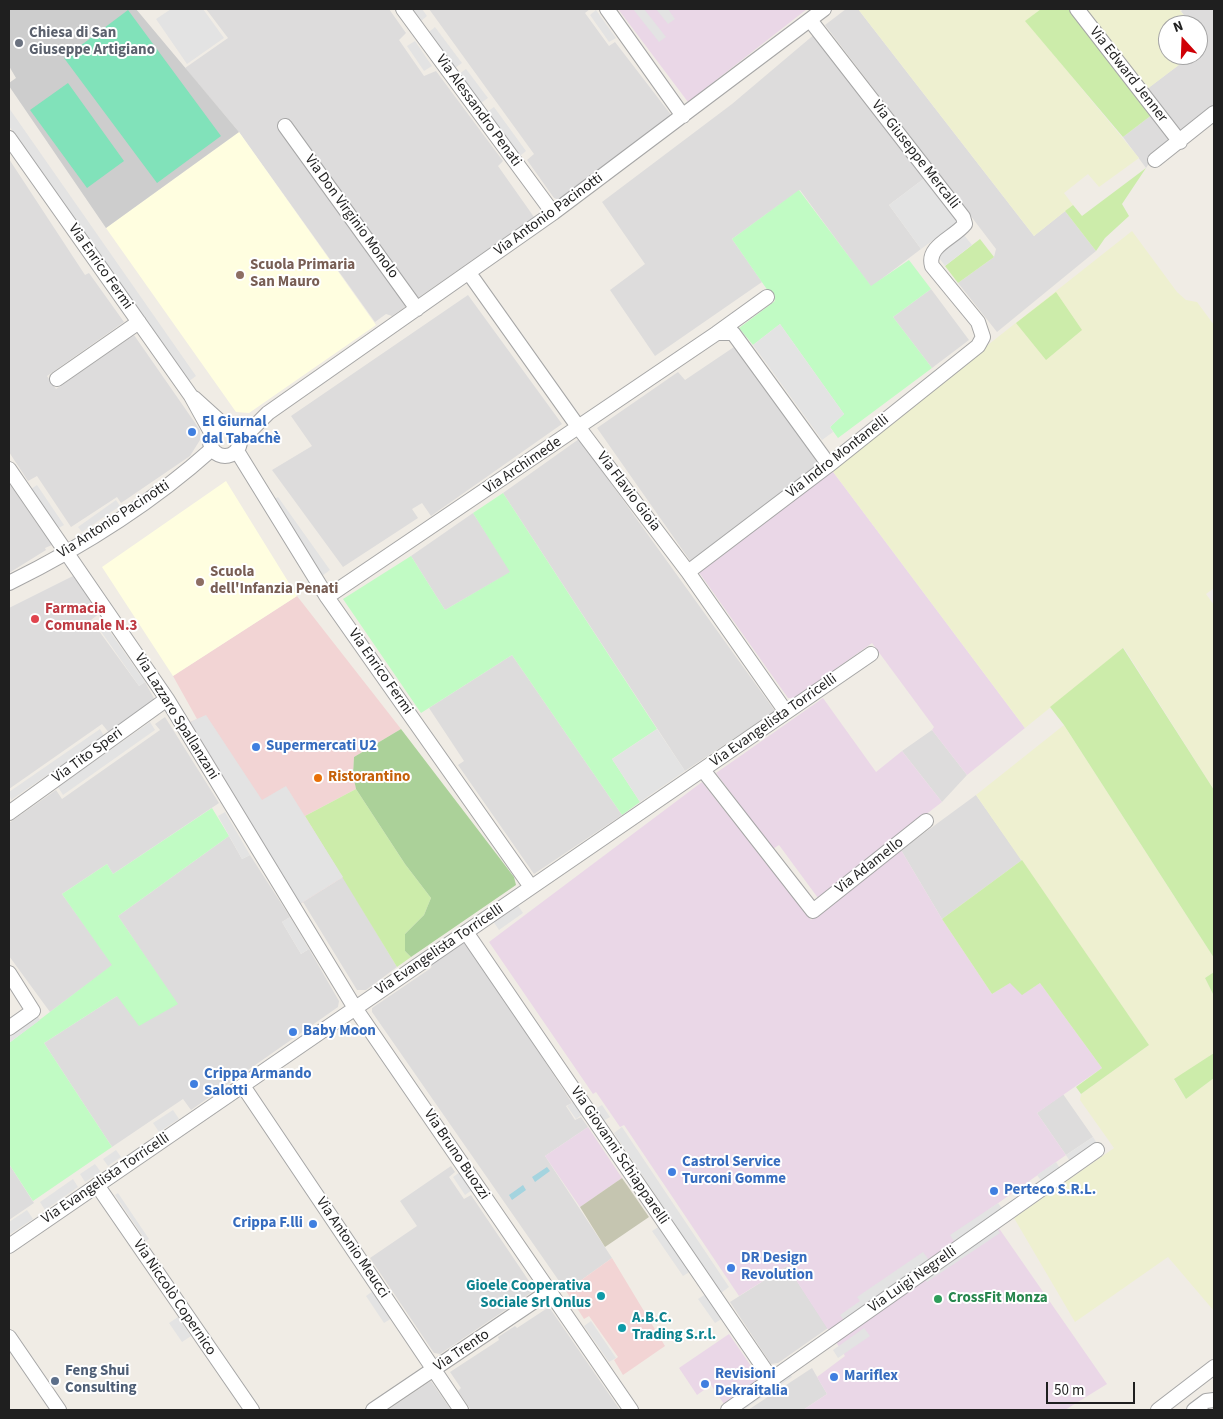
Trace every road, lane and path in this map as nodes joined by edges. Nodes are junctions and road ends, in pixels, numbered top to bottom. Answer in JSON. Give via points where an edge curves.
{"nodes":[{"id":1,"x":403,"y":9,"type":"edge"},
{"id":2,"x":607,"y":9,"type":"edge"},
{"id":3,"x":824,"y":9,"type":"edge"},
{"id":4,"x":1077,"y":9,"type":"edge"},
{"id":5,"x":810,"y":20,"type":"junction"},
{"id":6,"x":1214,"y":113,"type":"edge"},
{"id":7,"x":683,"y":116,"type":"junction"},
{"id":8,"x":285,"y":126,"type":"dead end"},
{"id":9,"x":9,"y":138,"type":"edge"},
{"id":10,"x":1180,"y":142,"type":"junction"},
{"id":11,"x":1155,"y":160,"type":"dead end"},
{"id":12,"x":553,"y":213,"type":"junction"},
{"id":13,"x":469,"y":273,"type":"junction"},
{"id":14,"x":767,"y":297,"type":"dead end"},
{"id":15,"x":418,"y":309,"type":"junction"},
{"id":16,"x":139,"y":322,"type":"junction"},
{"id":17,"x":717,"y":334,"type":"junction"},
{"id":18,"x":983,"y":337,"type":"joint"},
{"id":19,"x":57,"y":379,"type":"dead end"},
{"id":20,"x":191,"y":396,"type":"junction"},
{"id":21,"x":268,"y":413,"type":"junction"},
{"id":22,"x":228,"y":427,"type":"junction"},
{"id":23,"x":579,"y":428,"type":"junction"},
{"id":24,"x":212,"y":434,"type":"junction"},
{"id":25,"x":238,"y":446,"type":"junction"},
{"id":26,"x":212,"y":449,"type":"junction"},
{"id":27,"x":829,"y":465,"type":"junction"},
{"id":28,"x":9,"y":469,"type":"edge"},
{"id":29,"x":66,"y":553,"type":"junction"},
{"id":30,"x":688,"y":572,"type":"junction"},
{"id":31,"x":9,"y":583,"type":"edge"},
{"id":32,"x":327,"y":598,"type":"junction"},
{"id":33,"x":872,"y":654,"type":"dead end"},
{"id":34,"x":167,"y":699,"type":"junction"},
{"id":35,"x":786,"y":712,"type":"junction"},
{"id":36,"x":703,"y":770,"type":"junction"},
{"id":37,"x":9,"y":813,"type":"edge"},
{"id":38,"x":926,"y":821,"type":"dead end"},
{"id":39,"x":531,"y":887,"type":"junction"},
{"id":40,"x":286,"y":896,"type":"joint"},
{"id":41,"x":466,"y":932,"type":"junction"},
{"id":42,"x":9,"y":973,"type":"edge"},
{"id":43,"x":355,"y":1008,"type":"junction"},
{"id":44,"x":9,"y":1028,"type":"edge"},
{"id":45,"x":243,"y":1086,"type":"junction"},
{"id":46,"x":1097,"y":1150,"type":"dead end"},
{"id":47,"x":97,"y":1185,"type":"junction"},
{"id":48,"x":9,"y":1246,"type":"edge"},
{"id":49,"x":551,"y":1293,"type":"junction"},
{"id":50,"x":9,"y":1337,"type":"edge"},
{"id":51,"x":1214,"y":1367,"type":"edge"},
{"id":52,"x":434,"y":1370,"type":"junction"},
{"id":53,"x":1214,"y":1377,"type":"edge"},
{"id":54,"x":772,"y":1380,"type":"junction"},
{"id":55,"x":1214,"y":1400,"type":"edge"},
{"id":56,"x":59,"y":1410,"type":"edge"},
{"id":57,"x":252,"y":1410,"type":"edge"},
{"id":58,"x":373,"y":1410,"type":"edge"},
{"id":59,"x":461,"y":1410,"type":"edge"},
{"id":60,"x":631,"y":1410,"type":"edge"},
{"id":61,"x":730,"y":1410,"type":"edge"},
{"id":62,"x":1158,"y":1410,"type":"edge"},
{"id":63,"x":1173,"y":1410,"type":"edge"},
{"id":64,"x":1194,"y":1410,"type":"edge"}],
"edges":[{"from":1,"to":12,"type":"street","name":"Via Alessandro Penati"},
{"from":2,"to":7,"type":"street"},
{"from":3,"to":5,"type":"street","name":"Via Antonio Pacinotti"},
{"from":4,"to":10,"type":"street","name":"Via Edward Jenner"},
{"from":5,"to":7,"type":"street","name":"Via Antonio Pacinotti"},
{"from":5,"to":18,"type":"street","name":"Via Giuseppe Mercalli","via":[[963,217],[965,224],[932,251],[930,258],[932,266],[978,322]]},
{"from":6,"to":10,"type":"street"},
{"from":7,"to":12,"type":"street","name":"Via Antonio Pacinotti"},
{"from":8,"to":15,"type":"street","name":"Via Don Virginio Monolo"},
{"from":9,"to":16,"type":"street","name":"Via Enrico Fermi"},
{"from":10,"to":11,"type":"street"},
{"from":12,"to":13,"type":"street","name":"Via Antonio Pacinotti"},
{"from":13,"to":15,"type":"street","name":"Via Antonio Pacinotti"},
{"from":13,"to":23,"type":"street","name":"Via Flavio Gioia"},
{"from":14,"to":17,"type":"street","name":"Via Archimede"},
{"from":15,"to":21,"type":"street","name":"Via Antonio Pacinotti"},
{"from":16,"to":19,"type":"street"},
{"from":16,"to":20,"type":"street","name":"Via Enrico Fermi"},
{"from":17,"to":23,"type":"street","name":"Via Archimede"},
{"from":17,"to":27,"type":"street","via":[[733,333]]},
{"from":18,"to":27,"type":"street","name":"Via Indro Montanelli","via":[[978,346]]},
{"from":20,"to":22,"type":"street","name":"Via Enrico Fermi"},
{"from":20,"to":24,"type":"street","name":"Via Enrico Fermi"},
{"from":21,"to":22,"type":"street","name":"Via Antonio Pacinotti"},
{"from":21,"to":25,"type":"street","name":"Via Antonio Pacinotti"},
{"from":22,"to":24,"type":"street","via":[[217,428]]},
{"from":22,"to":25,"type":"street","via":[[237,432]]},
{"from":23,"to":30,"type":"street","name":"Via Flavio Gioia"},
{"from":23,"to":32,"type":"street","name":"Via Archimede"},
{"from":24,"to":26,"type":"street"},
{"from":25,"to":26,"type":"street","via":[[222,456]]},
{"from":25,"to":32,"type":"street","name":"Via Enrico Fermi"},
{"from":26,"to":29,"type":"street","name":"Via Antonio Pacinotti","via":[[184,474]]},
{"from":27,"to":30,"type":"street","name":"Via Indro Montanelli"},
{"from":28,"to":29,"type":"street","name":"Via Lazzaro Spallanzani"},
{"from":29,"to":31,"type":"street","name":"Via Antonio Pacinotti"},
{"from":29,"to":34,"type":"street","name":"Via Lazzaro Spallanzani"},
{"from":30,"to":35,"type":"street","name":"Via Flavio Gioia"},
{"from":32,"to":39,"type":"street","name":"Via Enrico Fermi"},
{"from":33,"to":35,"type":"street","name":"Via Evangelista Torricelli"},
{"from":34,"to":37,"type":"street","name":"Via Tito Speri"},
{"from":34,"to":40,"type":"street","name":"Via Lazzaro Spallanzani"},
{"from":35,"to":36,"type":"street","name":"Via Evangelista Torricelli"},
{"from":36,"to":38,"type":"street","name":"Via Adamello","via":[[813,911]]},
{"from":36,"to":39,"type":"street","name":"Via Evangelista Torricelli"},
{"from":39,"to":41,"type":"street","name":"Via Evangelista Torricelli"},
{"from":40,"to":43,"type":"street","name":"Via Bruno Buozzi"},
{"from":41,"to":43,"type":"street","name":"Via Evangelista Torricelli"},
{"from":41,"to":54,"type":"street","name":"Via Giovanni Schiapparelli"},
{"from":42,"to":44,"type":"street","via":[[33,1011]]},
{"from":43,"to":45,"type":"street","name":"Via Evangelista Torricelli"},
{"from":43,"to":49,"type":"street","name":"Via Bruno Buozzi"},
{"from":45,"to":47,"type":"street","name":"Via Evangelista Torricelli"},
{"from":45,"to":52,"type":"street","name":"Via Antonio Meucci"},
{"from":46,"to":54,"type":"street","name":"Via Luigi Negrelli"},
{"from":47,"to":48,"type":"street","name":"Via Evangelista Torricelli"},
{"from":47,"to":57,"type":"street","name":"Via Niccolò Copernico"},
{"from":49,"to":52,"type":"street","name":"Via Trento"},
{"from":49,"to":60,"type":"street","name":"Via Bruno Buozzi"},
{"from":50,"to":56,"type":"street"},
{"from":51,"to":62,"type":"street"},
{"from":52,"to":58,"type":"street","name":"Via Trento"},
{"from":52,"to":59,"type":"street","name":"Via Antonio Meucci"},
{"from":53,"to":63,"type":"street"},
{"from":54,"to":61,"type":"street","name":"Via Luigi Negrelli"},
{"from":55,"to":64,"type":"street","via":[[1206,1401]]}]}
